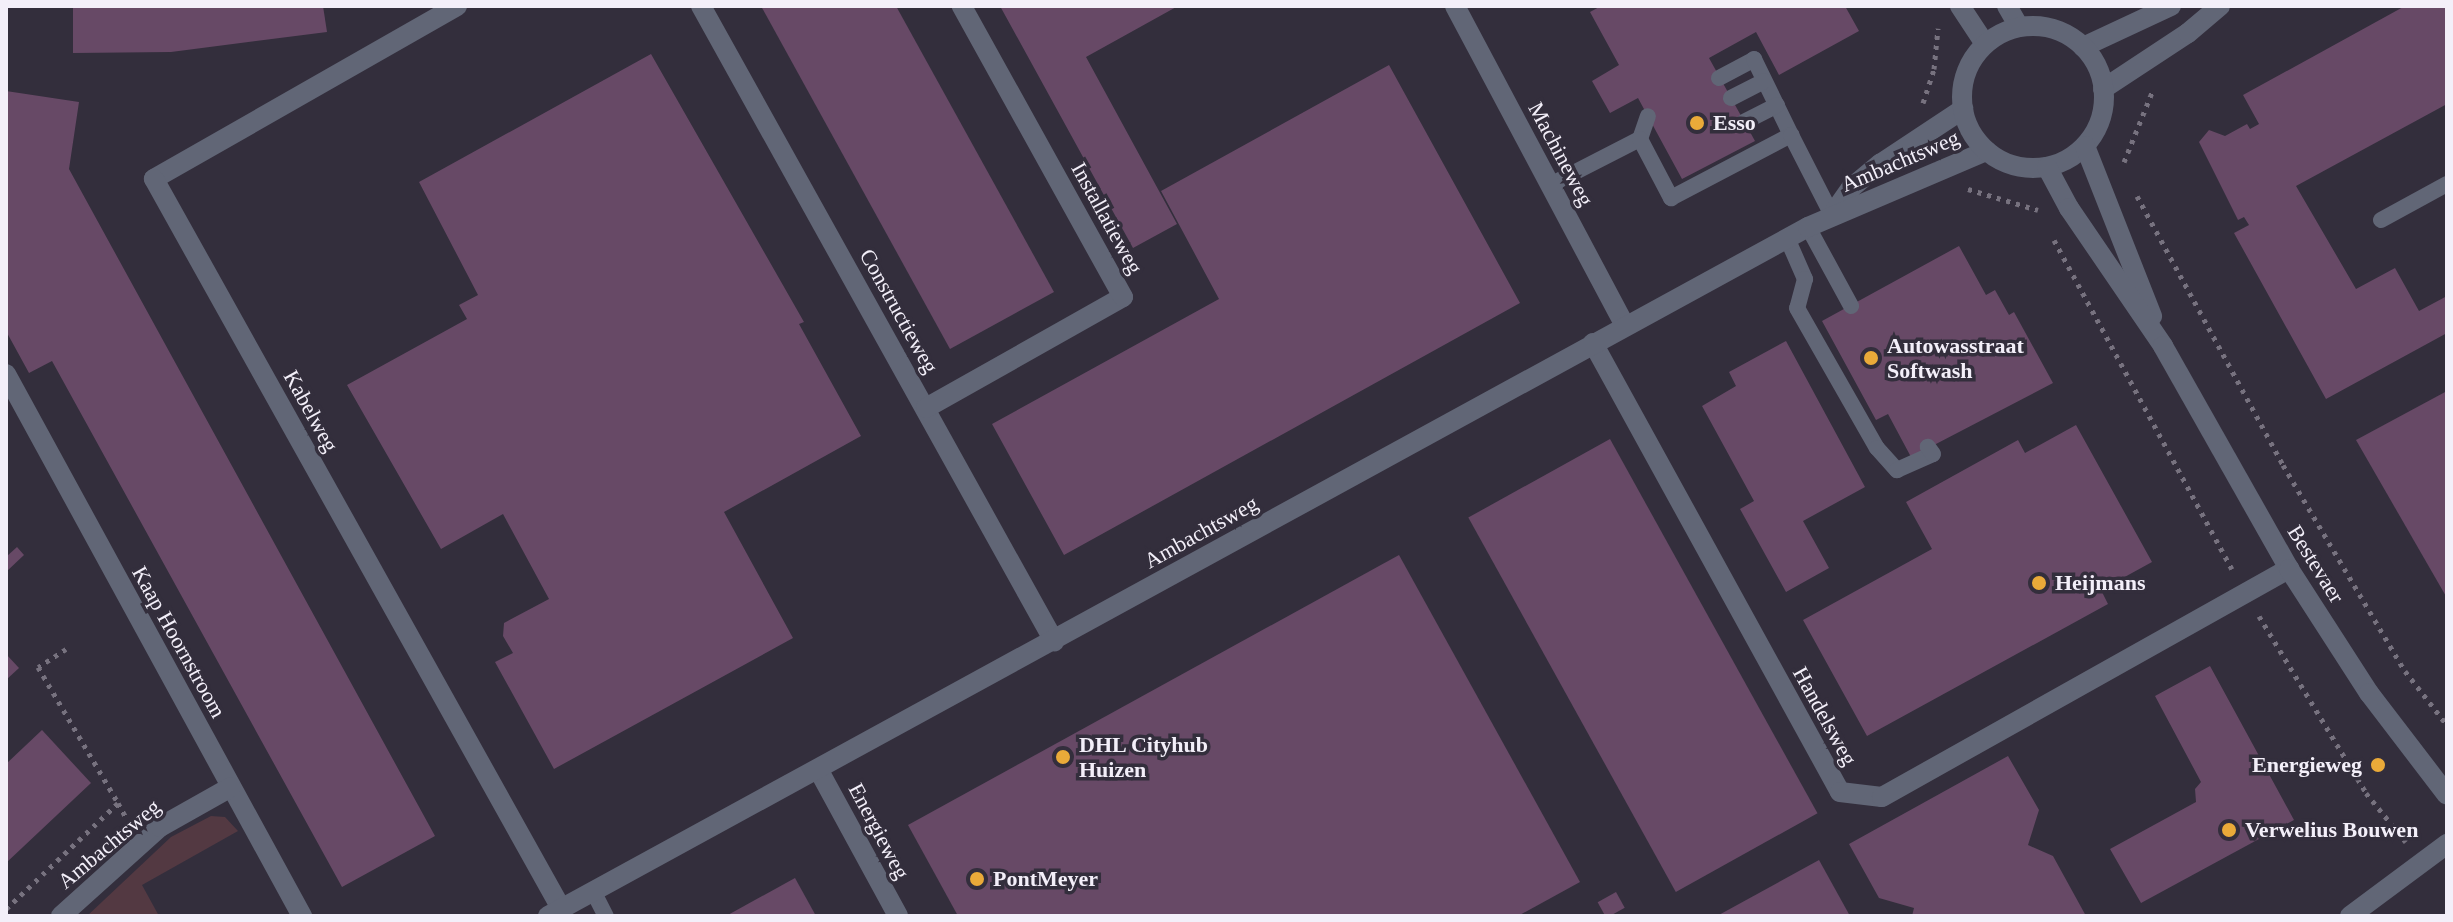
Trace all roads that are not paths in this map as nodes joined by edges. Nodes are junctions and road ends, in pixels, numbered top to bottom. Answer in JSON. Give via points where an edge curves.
{"nodes":[{"id":1,"x":457,"y":6,"type":"edge"},
{"id":2,"x":701,"y":6,"type":"edge"},
{"id":3,"x":962,"y":6,"type":"edge"},
{"id":4,"x":1455,"y":6,"type":"edge"},
{"id":5,"x":1960,"y":6,"type":"edge"},
{"id":6,"x":2007,"y":6,"type":"edge"},
{"id":7,"x":2171,"y":6,"type":"edge"},
{"id":8,"x":2220,"y":6,"type":"edge"},
{"id":9,"x":2019,"y":27,"type":"junction"},
{"id":10,"x":1985,"y":44,"type":"junction"},
{"id":11,"x":2083,"y":47,"type":"junction"},
{"id":12,"x":1719,"y":78,"type":"dead end"},
{"id":13,"x":1764,"y":81,"type":"junction"},
{"id":14,"x":2103,"y":89,"type":"junction"},
{"id":15,"x":1731,"y":98,"type":"dead end"},
{"id":16,"x":1777,"y":105,"type":"junction"},
{"id":17,"x":1963,"y":109,"type":"junction"},
{"id":18,"x":1648,"y":116,"type":"dead end"},
{"id":19,"x":1744,"y":122,"type":"dead end"},
{"id":20,"x":1791,"y":135,"type":"junction"},
{"id":21,"x":1659,"y":137,"type":"dead end"},
{"id":22,"x":1642,"y":142,"type":"junction"},
{"id":23,"x":2085,"y":146,"type":"junction"},
{"id":24,"x":1986,"y":151,"type":"junction"},
{"id":25,"x":1673,"y":161,"type":"dead end"},
{"id":26,"x":2047,"y":167,"type":"junction"},
{"id":27,"x":1656,"y":170,"type":"junction"},
{"id":28,"x":2447,"y":184,"type":"edge"},
{"id":29,"x":1550,"y":185,"type":"junction"},
{"id":30,"x":1832,"y":215,"type":"junction"},
{"id":31,"x":2381,"y":220,"type":"dead end"},
{"id":32,"x":1808,"y":227,"type":"junction"},
{"id":33,"x":1787,"y":238,"type":"junction"},
{"id":34,"x":1851,"y":306,"type":"dead end"},
{"id":35,"x":1625,"y":326,"type":"junction"},
{"id":36,"x":1593,"y":343,"type":"junction"},
{"id":37,"x":2163,"y":346,"type":"junction"},
{"id":38,"x":9,"y":384,"type":"edge"},
{"id":39,"x":926,"y":408,"type":"junction"},
{"id":40,"x":1928,"y":447,"type":"dead end"},
{"id":41,"x":2289,"y":569,"type":"junction"},
{"id":42,"x":1054,"y":641,"type":"junction"},
{"id":43,"x":818,"y":769,"type":"junction"},
{"id":44,"x":231,"y":787,"type":"junction"},
{"id":45,"x":2447,"y":795,"type":"edge"},
{"id":46,"x":2447,"y":844,"type":"edge"},
{"id":47,"x":593,"y":891,"type":"junction"},
{"id":48,"x":554,"y":912,"type":"edge"},
{"id":49,"x":61,"y":916,"type":"edge"},
{"id":50,"x":302,"y":916,"type":"edge"},
{"id":51,"x":606,"y":916,"type":"edge"},
{"id":52,"x":898,"y":916,"type":"edge"},
{"id":53,"x":2350,"y":916,"type":"edge"}],
"edges":[{"from":1,"to":48,"type":"street","name":"Kabelweg","via":[[154,179]]},
{"from":2,"to":39,"type":"street","name":"Constructieweg"},
{"from":3,"to":39,"type":"street","name":"Installatieweg","via":[[1123,297]]},
{"from":4,"to":29,"type":"street","name":"Machineweg"},
{"from":5,"to":10,"type":"street"},
{"from":6,"to":9,"type":"street"},
{"from":7,"to":11,"type":"street"},
{"from":8,"to":14,"type":"street"},
{"from":9,"to":10,"type":"street"},
{"from":9,"to":11,"type":"street","via":[[2064,33]]},
{"from":10,"to":17,"type":"street","via":[[1964,77]]},
{"from":11,"to":14,"type":"street"},
{"from":12,"to":13,"type":"lane","via":[[1754,59]]},
{"from":13,"to":15,"type":"lane"},
{"from":13,"to":16,"type":"lane"},
{"from":14,"to":23,"type":"street","via":[[2100,121]]},
{"from":16,"to":19,"type":"lane"},
{"from":16,"to":20,"type":"lane"},
{"from":17,"to":24,"type":"street"},
{"from":17,"to":30,"type":"street","name":"Ambachtsweg","via":[[1880,164],[1851,188]]},
{"from":18,"to":22,"type":"lane"},
{"from":20,"to":27,"type":"lane","via":[[1671,198]]},
{"from":20,"to":30,"type":"lane"},
{"from":21,"to":22,"type":"lane"},
{"from":22,"to":27,"type":"lane"},
{"from":22,"to":29,"type":"lane"},
{"from":23,"to":26,"type":"street"},
{"from":23,"to":37,"type":"street","name":"Bestevaer"},
{"from":24,"to":26,"type":"street","via":[[2005,162]]},
{"from":24,"to":30,"type":"street","name":"Ambachtsweg"},
{"from":25,"to":27,"type":"lane"},
{"from":26,"to":37,"type":"street","name":"Bestevaer"},
{"from":28,"to":31,"type":"lane"},
{"from":29,"to":35,"type":"street","name":"Machineweg"},
{"from":30,"to":32,"type":"street","name":"Ambachtsweg"},
{"from":32,"to":33,"type":"street","name":"Ambachtsweg"},
{"from":32,"to":34,"type":"lane"},
{"from":33,"to":35,"type":"street","name":"Ambachtsweg"},
{"from":33,"to":40,"type":"lane","via":[[1805,279],[1797,308],[1877,448],[1897,470],[1933,454]]},
{"from":35,"to":36,"type":"street","name":"Ambachtsweg"},
{"from":36,"to":41,"type":"street","name":"Handelsweg","via":[[1840,792],[1882,797]]},
{"from":36,"to":42,"type":"street","name":"Ambachtsweg"},
{"from":37,"to":41,"type":"street","name":"Bestevaer"},
{"from":38,"to":44,"type":"street","name":"Kaap Hoornstroom"},
{"from":39,"to":42,"type":"street","name":"Constructieweg"},
{"from":41,"to":45,"type":"street","name":"Bestevaer","via":[[2369,693]]},
{"from":42,"to":43,"type":"street","name":"Ambachtsweg"},
{"from":43,"to":47,"type":"street","name":"Ambachtsweg"},
{"from":43,"to":52,"type":"street","name":"Energieweg"},
{"from":44,"to":49,"type":"street","name":"Ambachtsweg","via":[[160,827]]},
{"from":44,"to":50,"type":"street","name":"Kaap Hoornstroom"},
{"from":46,"to":53,"type":"street"},
{"from":47,"to":48,"type":"street","name":"Ambachtsweg"},
{"from":47,"to":51,"type":"lane"}]}
